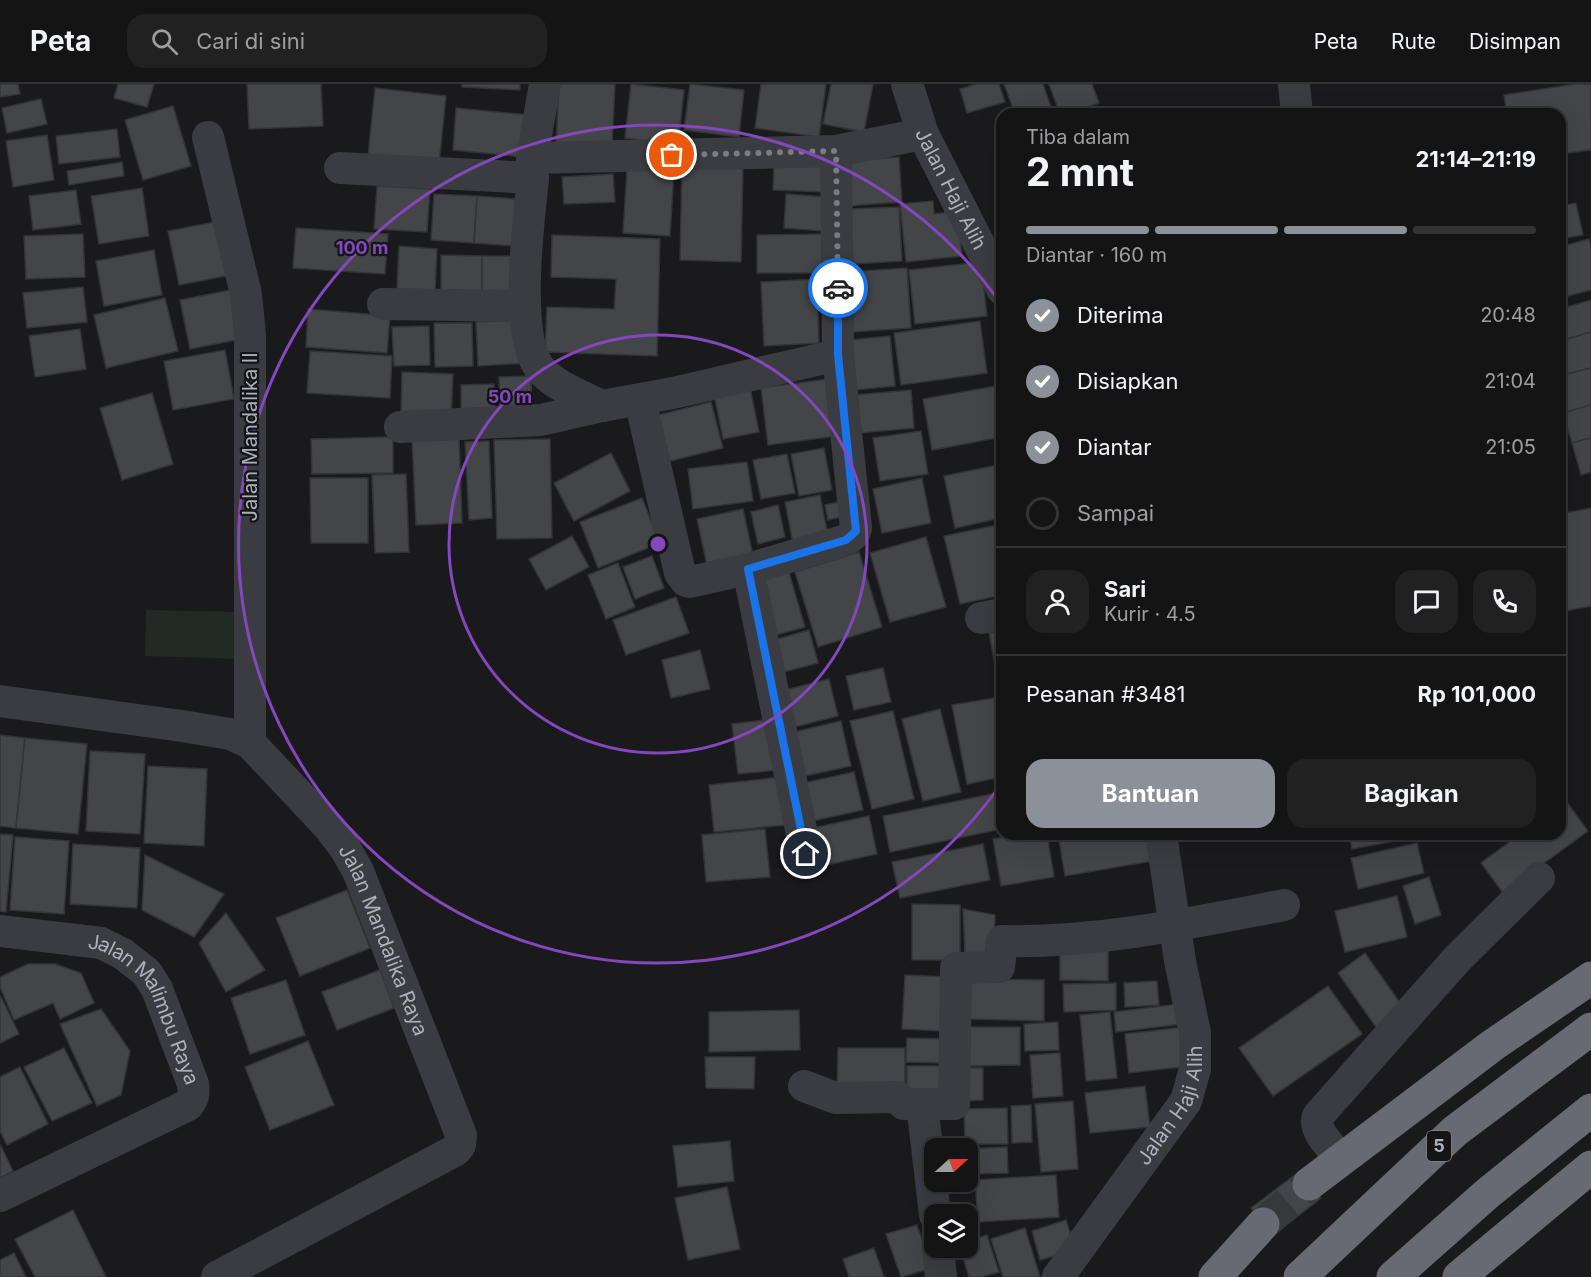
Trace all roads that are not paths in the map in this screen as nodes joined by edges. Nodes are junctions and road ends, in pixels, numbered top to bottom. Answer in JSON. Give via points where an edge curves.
{"nodes":[{"id":1,"x":545,"y":84,"type":"edge"},
{"id":2,"x":907,"y":84,"type":"edge"},
{"id":3,"x":1293,"y":84,"type":"edge"},
{"id":4,"x":1296,"y":108,"type":"edge"},
{"id":5,"x":923,"y":134,"type":"junction"},
{"id":6,"x":208,"y":136,"type":"dead end"},
{"id":7,"x":836,"y":151,"type":"junction"},
{"id":8,"x":340,"y":168,"type":"dead end"},
{"id":9,"x":532,"y":168,"type":"junction"},
{"id":10,"x":996,"y":275,"type":"edge"},
{"id":11,"x":383,"y":304,"type":"dead end"},
{"id":12,"x":525,"y":306,"type":"junction"},
{"id":13,"x":838,"y":355,"type":"junction"},
{"id":14,"x":640,"y":400,"type":"junction"},
{"id":15,"x":602,"y":406,"type":"junction"},
{"id":16,"x":400,"y":427,"type":"dead end"},
{"id":17,"x":748,"y":569,"type":"junction"},
{"id":18,"x":0,"y":701,"type":"edge"},
{"id":19,"x":250,"y":743,"type":"junction"},
{"id":20,"x":1162,"y":840,"type":"edge"},
{"id":21,"x":806,"y":854,"type":"dead end"},
{"id":22,"x":1539,"y":878,"type":"dead end"},
{"id":23,"x":1284,"y":905,"type":"dead end"},
{"id":24,"x":1174,"y":926,"type":"junction"},
{"id":25,"x":0,"y":931,"type":"edge"},
{"id":26,"x":34,"y":934,"type":"junction"},
{"id":27,"x":0,"y":951,"type":"edge"},
{"id":28,"x":1591,"y":978,"type":"edge"},
{"id":29,"x":1591,"y":1029,"type":"edge"},
{"id":30,"x":804,"y":1086,"type":"dead end"},
{"id":31,"x":922,"y":1104,"type":"junction"},
{"id":32,"x":1591,"y":1110,"type":"edge"},
{"id":33,"x":1342,"y":1159,"type":"junction"},
{"id":34,"x":1591,"y":1167,"type":"edge"},
{"id":35,"x":1309,"y":1184,"type":"tunnel mouth"},
{"id":36,"x":0,"y":1196,"type":"edge"},
{"id":37,"x":934,"y":1204,"type":"edge"},
{"id":38,"x":1263,"y":1224,"type":"tunnel mouth"},
{"id":39,"x":939,"y":1258,"type":"edge"},
{"id":40,"x":217,"y":1277,"type":"edge"},
{"id":41,"x":942,"y":1277,"type":"edge"},
{"id":42,"x":1058,"y":1277,"type":"edge"},
{"id":43,"x":1215,"y":1277,"type":"edge"},
{"id":44,"x":1300,"y":1277,"type":"edge"},
{"id":45,"x":1393,"y":1277,"type":"edge"},
{"id":46,"x":1459,"y":1277,"type":"edge"}],
"edges":[{"from":1,"to":9,"type":"street"},
{"from":2,"to":5,"type":"street","name":"Jalan Haji Alih"},
{"from":3,"to":4,"type":"street"},
{"from":5,"to":7,"type":"street"},
{"from":5,"to":10,"type":"street","name":"Jalan Haji Alih"},
{"from":6,"to":19,"type":"street","name":"Jalan Mandalika II","via":[[246,294],[250,335]]},
{"from":7,"to":9,"type":"street"},
{"from":7,"to":13,"type":"street"},
{"from":8,"to":9,"type":"street"},
{"from":9,"to":12,"type":"street"},
{"from":11,"to":12,"type":"street"},
{"from":12,"to":15,"type":"street","via":[[527,333],[541,370],[561,386]]},
{"from":13,"to":14,"type":"street"},
{"from":13,"to":17,"type":"street","via":[[854,534],[846,540]]},
{"from":14,"to":15,"type":"street"},
{"from":14,"to":17,"type":"street","via":[[683,578],[690,582]]},
{"from":15,"to":16,"type":"street","via":[[530,422]]},
{"from":17,"to":21,"type":"street"},
{"from":18,"to":19,"type":"street","name":"Jalan Mandalika Raya","via":[[230,734]]},
{"from":19,"to":40,"type":"street","name":"Jalan Mandalika Raya","via":[[329,827],[354,863],[462,1140],[456,1150]]},
{"from":20,"to":24,"type":"street","name":"Jalan Haji Alih"},
{"from":22,"to":33,"type":"street","via":[[1458,958],[1318,1116],[1318,1129]]},
{"from":23,"to":24,"type":"street"},
{"from":24,"to":31,"type":"street","via":[[1002,942],[999,967],[956,968],[954,1104]]},
{"from":24,"to":42,"type":"street","name":"Jalan Haji Alih","via":[[1195,1033],[1195,1069],[1186,1101]]},
{"from":25,"to":26,"type":"street","name":"Jalan Malimbu Raya"},
{"from":26,"to":27,"type":"street"},
{"from":26,"to":36,"type":"street","name":"Jalan Malimbu Raya","via":[[107,944],[147,973],[157,989],[193,1084],[193,1100],[188,1106]]},
{"from":28,"to":33,"type":"highway","via":[[1493,1045]]},
{"from":29,"to":44,"type":"highway","number":"5","via":[[1455,1131]]},
{"from":30,"to":31,"type":"street","via":[[836,1098],[898,1097],[904,1104]]},
{"from":31,"to":37,"type":"street"},
{"from":32,"to":45,"type":"highway"},
{"from":33,"to":35,"type":"highway"},
{"from":34,"to":46,"type":"highway"},
{"from":38,"to":43,"type":"highway"},
{"from":39,"to":41,"type":"street"}]}
